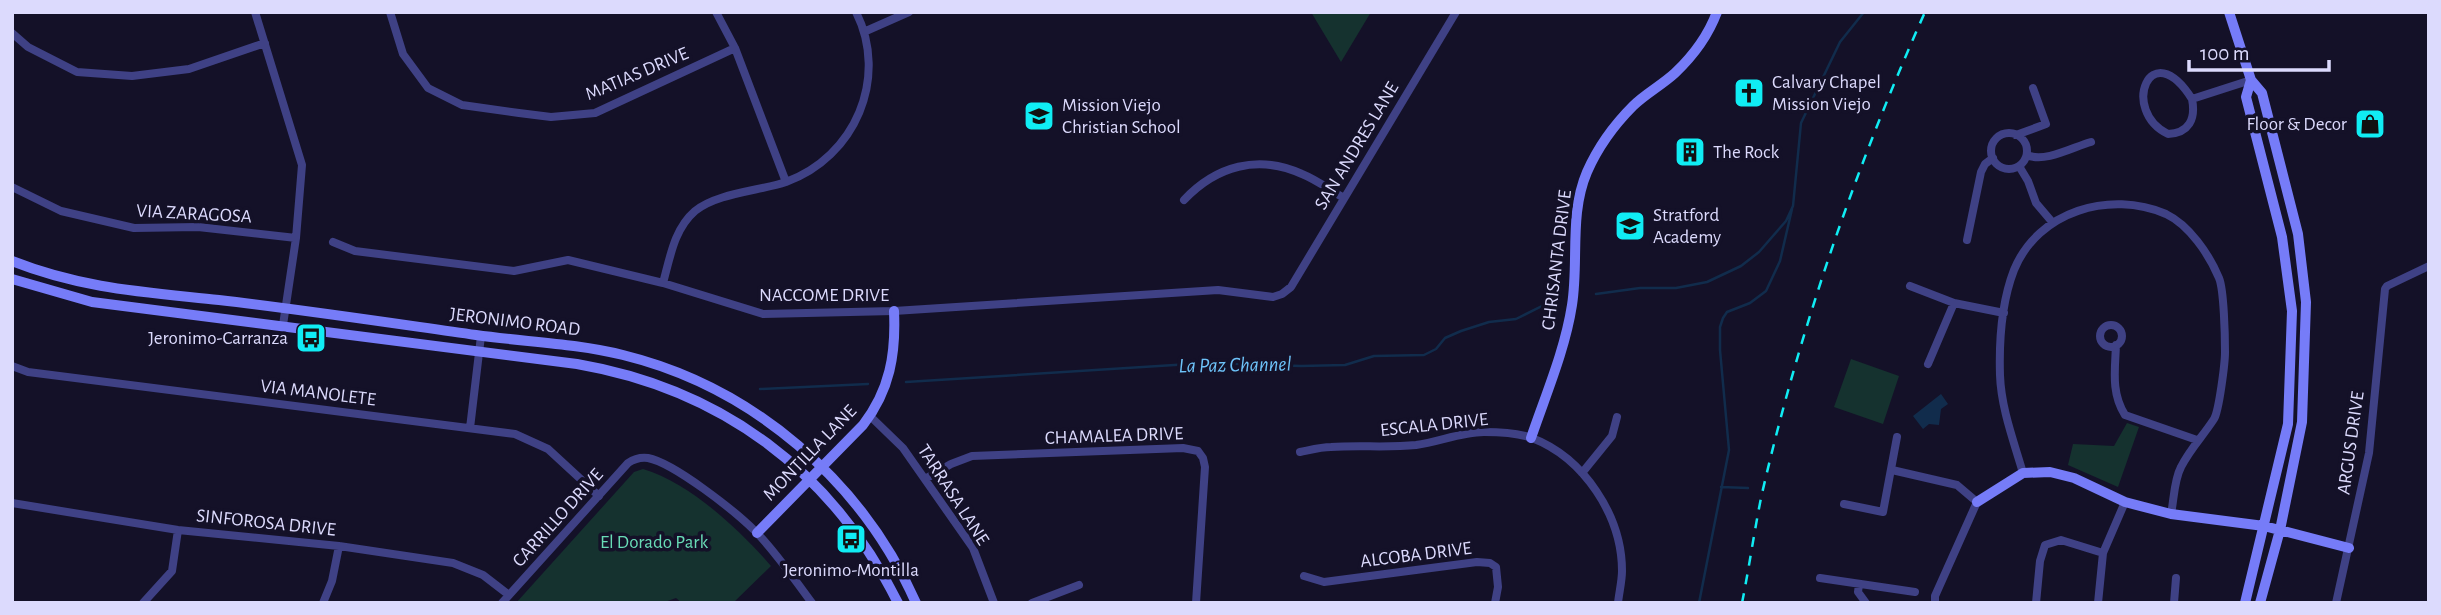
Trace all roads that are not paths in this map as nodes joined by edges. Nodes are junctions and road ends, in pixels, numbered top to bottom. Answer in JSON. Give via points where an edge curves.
{"nodes":[{"id":1,"x":255,"y":12,"type":"edge"},
{"id":2,"x":390,"y":12,"type":"edge"},
{"id":3,"x":716,"y":12,"type":"edge"},
{"id":4,"x":856,"y":12,"type":"edge"},
{"id":5,"x":909,"y":12,"type":"edge"},
{"id":6,"x":1456,"y":12,"type":"edge"},
{"id":7,"x":1717,"y":12,"type":"edge"},
{"id":8,"x":2229,"y":12,"type":"edge"},
{"id":9,"x":866,"y":31,"type":"junction"},
{"id":10,"x":12,"y":33,"type":"edge"},
{"id":11,"x":265,"y":43,"type":"junction"},
{"id":12,"x":735,"y":48,"type":"junction"},
{"id":13,"x":2251,"y":80,"type":"junction"},
{"id":14,"x":2034,"y":88,"type":"dead end"},
{"id":15,"x":2192,"y":99,"type":"junction"},
{"id":16,"x":2016,"y":135,"type":"junction"},
{"id":17,"x":2091,"y":142,"type":"dead end"},
{"id":18,"x":2027,"y":155,"type":"junction"},
{"id":19,"x":1993,"y":158,"type":"junction"},
{"id":20,"x":2019,"y":166,"type":"junction"},
{"id":21,"x":786,"y":182,"type":"junction"},
{"id":22,"x":12,"y":187,"type":"edge"},
{"id":23,"x":1344,"y":198,"type":"junction"},
{"id":24,"x":1184,"y":200,"type":"dead end"},
{"id":25,"x":2053,"y":223,"type":"junction"},
{"id":26,"x":296,"y":238,"type":"junction"},
{"id":27,"x":1968,"y":240,"type":"dead end"},
{"id":28,"x":333,"y":242,"type":"dead end"},
{"id":29,"x":12,"y":261,"type":"edge"},
{"id":30,"x":2429,"y":266,"type":"edge"},
{"id":31,"x":12,"y":279,"type":"edge"},
{"id":32,"x":663,"y":283,"type":"junction"},
{"id":33,"x":1910,"y":286,"type":"dead end"},
{"id":34,"x":1282,"y":294,"type":"joint"},
{"id":35,"x":1954,"y":303,"type":"junction"},
{"id":36,"x":285,"y":309,"type":"junction"},
{"id":37,"x":894,"y":311,"type":"junction"},
{"id":38,"x":2004,"y":313,"type":"junction"},
{"id":39,"x":283,"y":325,"type":"junction"},
{"id":40,"x":481,"y":336,"type":"junction"},
{"id":41,"x":2116,"y":345,"type":"dead end"},
{"id":42,"x":479,"y":352,"type":"junction"},
{"id":43,"x":1928,"y":364,"type":"dead end"},
{"id":44,"x":12,"y":366,"type":"edge"},
{"id":45,"x":870,"y":416,"type":"junction"},
{"id":46,"x":1618,"y":417,"type":"dead end"},
{"id":47,"x":470,"y":428,"type":"junction"},
{"id":48,"x":1897,"y":437,"type":"dead end"},
{"id":49,"x":1531,"y":438,"type":"junction"},
{"id":50,"x":2197,"y":440,"type":"junction"},
{"id":51,"x":1300,"y":452,"type":"dead end"},
{"id":52,"x":822,"y":466,"type":"junction"},
{"id":53,"x":1892,"y":470,"type":"junction"},
{"id":54,"x":1583,"y":473,"type":"junction"},
{"id":55,"x":2023,"y":473,"type":"junction"},
{"id":56,"x":810,"y":479,"type":"junction"},
{"id":57,"x":925,"y":479,"type":"junction"},
{"id":58,"x":599,"y":496,"type":"junction"},
{"id":59,"x":1977,"y":502,"type":"junction"},
{"id":60,"x":2125,"y":502,"type":"junction"},
{"id":61,"x":12,"y":503,"type":"edge"},
{"id":62,"x":1844,"y":504,"type":"dead end"},
{"id":63,"x":2171,"y":514,"type":"junction"},
{"id":64,"x":2264,"y":526,"type":"junction"},
{"id":65,"x":178,"y":530,"type":"junction"},
{"id":66,"x":2280,"y":530,"type":"junction"},
{"id":67,"x":757,"y":533,"type":"junction"},
{"id":68,"x":339,"y":546,"type":"junction"},
{"id":69,"x":2349,"y":548,"type":"junction"},
{"id":70,"x":2103,"y":553,"type":"junction"},
{"id":71,"x":1304,"y":576,"type":"dead end"},
{"id":72,"x":1820,"y":578,"type":"dead end"},
{"id":73,"x":2176,"y":578,"type":"dead end"},
{"id":74,"x":1859,"y":584,"type":"junction"},
{"id":75,"x":1079,"y":585,"type":"dead end"},
{"id":76,"x":1877,"y":587,"type":"junction"},
{"id":77,"x":1915,"y":592,"type":"dead end"},
{"id":78,"x":509,"y":595,"type":"junction"},
{"id":79,"x":143,"y":603,"type":"edge"},
{"id":80,"x":323,"y":603,"type":"edge"},
{"id":81,"x":502,"y":603,"type":"edge"},
{"id":82,"x":812,"y":603,"type":"edge"},
{"id":83,"x":898,"y":603,"type":"edge"},
{"id":84,"x":916,"y":603,"type":"edge"},
{"id":85,"x":994,"y":603,"type":"edge"},
{"id":86,"x":1032,"y":603,"type":"edge"},
{"id":87,"x":1196,"y":603,"type":"edge"},
{"id":88,"x":1495,"y":603,"type":"edge"},
{"id":89,"x":1618,"y":603,"type":"edge"},
{"id":90,"x":1867,"y":603,"type":"edge"},
{"id":91,"x":1935,"y":603,"type":"edge"},
{"id":92,"x":2036,"y":603,"type":"edge"},
{"id":93,"x":2098,"y":603,"type":"edge"},
{"id":94,"x":2175,"y":603,"type":"edge"},
{"id":95,"x":2245,"y":603,"type":"edge"},
{"id":96,"x":2260,"y":603,"type":"edge"},
{"id":97,"x":2336,"y":603,"type":"edge"}],
"edges":[{"from":1,"to":11,"type":"street"},
{"from":2,"to":12,"type":"street","name":"MATIAS DRIVE","via":[[403,54],[428,88],[462,105],[551,117],[595,113]]},
{"from":3,"to":12,"type":"street"},
{"from":4,"to":9,"type":"street"},
{"from":5,"to":9,"type":"street"},
{"from":6,"to":23,"type":"street","name":"SAN ANDRES LANE"},
{"from":7,"to":49,"type":"main road","name":"CHRISANTA DRIVE","via":[[1697,50],[1608,133],[1586,174],[1576,216],[1572,303]]},
{"from":8,"to":13,"type":"main road"},
{"from":9,"to":21,"type":"street","via":[[869,80],[854,121],[822,163]]},
{"from":10,"to":11,"type":"street","via":[[28,47],[77,72],[132,76],[189,69]]},
{"from":11,"to":26,"type":"street","via":[[302,165]]},
{"from":12,"to":21,"type":"street"},
{"from":13,"to":15,"type":"street"},
{"from":13,"to":64,"type":"main road","via":[[2246,97],[2282,237],[2291,311],[2288,424]]},
{"from":13,"to":66,"type":"main road","via":[[2262,93],[2295,221],[2306,302],[2302,422]]},
{"from":14,"to":16,"type":"street","via":[[2046,124]]},
{"from":15,"to":15,"type":"street","via":[[2174,76],[2162,73],[2146,80],[2143,88],[2153,123],[2168,134],[2184,131],[2189,125]]},
{"from":16,"to":18,"type":"street","via":[[2024,141]]},
{"from":16,"to":19,"type":"street","via":[[2004,134],[1994,141]]},
{"from":17,"to":18,"type":"street","via":[[2043,157]]},
{"from":18,"to":20,"type":"street"},
{"from":19,"to":20,"type":"street","via":[[2004,169]]},
{"from":19,"to":27,"type":"street","via":[[1981,172]]},
{"from":20,"to":25,"type":"street","via":[[2036,202]]},
{"from":21,"to":32,"type":"street","via":[[717,200],[696,211],[677,237]]},
{"from":22,"to":26,"type":"street","name":"VIA ZARAGOSA","via":[[61,211],[134,228],[198,227]]},
{"from":23,"to":24,"type":"street","via":[[1303,174],[1258,163],[1217,173]]},
{"from":23,"to":34,"type":"street","name":"SAN ANDRES LANE","via":[[1291,287]]},
{"from":25,"to":38,"type":"street","via":[[2037,235],[2015,268]]},
{"from":25,"to":50,"type":"street","via":[[2064,214],[2107,203],[2137,205],[2168,215],[2190,233],[2207,256],[2221,281],[2225,353],[2216,417]]},
{"from":26,"to":36,"type":"street"},
{"from":28,"to":32,"type":"street","name":"NACCOME DRIVE","via":[[355,251],[514,271],[568,260]]},
{"from":29,"to":36,"type":"main road","name":"JERONIMO ROAD","via":[[99,287]]},
{"from":30,"to":69,"type":"street","name":"ARGUS DRIVE","via":[[2387,286],[2384,294],[2369,453]]},
{"from":31,"to":39,"type":"main road","name":"JERONIMO ROAD","via":[[92,302]]},
{"from":32,"to":37,"type":"street","name":"NACCOME DRIVE","via":[[762,314]]},
{"from":33,"to":35,"type":"street"},
{"from":34,"to":37,"type":"street","name":"NACCOME DRIVE","via":[[1273,297],[1218,290]]},
{"from":35,"to":38,"type":"street"},
{"from":35,"to":43,"type":"street"},
{"from":36,"to":39,"type":"street"},
{"from":36,"to":40,"type":"main road","name":"JERONIMO ROAD"},
{"from":37,"to":45,"type":"main road","name":"MONTILLA LANE","via":[[892,365]]},
{"from":38,"to":55,"type":"street","via":[[2000,376]]},
{"from":39,"to":42,"type":"main road","name":"JERONIMO ROAD"},
{"from":40,"to":42,"type":"street"},
{"from":40,"to":52,"type":"main road","name":"JERONIMO ROAD","via":[[604,351],[679,374],[757,414]]},
{"from":41,"to":50,"type":"street","via":[[2114,385],[2125,415]]},
{"from":42,"to":47,"type":"street"},
{"from":42,"to":56,"type":"main road","name":"JERONIMO ROAD","via":[[577,364],[661,385],[738,422]]},
{"from":44,"to":47,"type":"street","name":"VIA MANOLETE","via":[[28,372]]},
{"from":45,"to":52,"type":"main road","name":"MONTILLA LANE"},
{"from":45,"to":57,"type":"street","name":"TARRASA LANE","via":[[894,436]]},
{"from":46,"to":54,"type":"street","via":[[1612,436]]},
{"from":47,"to":58,"type":"street","name":"VIA MANOLETE","via":[[515,434],[543,446]]},
{"from":48,"to":53,"type":"street"},
{"from":49,"to":51,"type":"street","name":"ESCALA DRIVE","via":[[1483,432],[1418,445],[1330,446]]},
{"from":49,"to":54,"type":"street"},
{"from":50,"to":63,"type":"street","via":[[2179,470]]},
{"from":52,"to":56,"type":"main road","name":"MONTILLA LANE"},
{"from":52,"to":84,"type":"main road","name":"JERONIMO ROAD","via":[[881,539]]},
{"from":53,"to":59,"type":"street","via":[[1957,485]]},
{"from":53,"to":62,"type":"street","via":[[1883,513]]},
{"from":54,"to":89,"type":"street","via":[[1615,526],[1622,572]]},
{"from":55,"to":59,"type":"main road"},
{"from":55,"to":60,"type":"main road","via":[[2050,472],[2074,478]]},
{"from":56,"to":67,"type":"main road","name":"MONTILLA LANE"},
{"from":56,"to":83,"type":"main road","name":"JERONIMO ROAD","via":[[868,549]]},
{"from":57,"to":85,"type":"street","name":"TARRASA LANE","via":[[972,548]]},
{"from":57,"to":87,"type":"street","name":"CHAMALEA DRIVE","via":[[972,456],[1198,451],[1205,467]]},
{"from":58,"to":67,"type":"street","name":"CARRILLO DRIVE","via":[[628,463],[639,458],[656,461]]},
{"from":58,"to":78,"type":"street","name":"CARRILLO DRIVE"},
{"from":59,"to":91,"type":"street"},
{"from":60,"to":63,"type":"main road"},
{"from":60,"to":70,"type":"street"},
{"from":61,"to":65,"type":"street","name":"SINFOROSA DRIVE"},
{"from":63,"to":64,"type":"main road"},
{"from":64,"to":66,"type":"main road"},
{"from":64,"to":95,"type":"main road"},
{"from":65,"to":68,"type":"street","name":"SINFOROSA DRIVE"},
{"from":65,"to":79,"type":"street","via":[[172,571]]},
{"from":66,"to":69,"type":"main road"},
{"from":66,"to":96,"type":"main road"},
{"from":67,"to":82,"type":"street"},
{"from":68,"to":78,"type":"street","name":"SINFOROSA DRIVE","via":[[453,563],[483,575]]},
{"from":68,"to":80,"type":"street"},
{"from":69,"to":97,"type":"street","name":"ARGUS DRIVE"},
{"from":70,"to":92,"type":"street","via":[[2061,540],[2045,545]]},
{"from":70,"to":93,"type":"street"},
{"from":71,"to":88,"type":"street","name":"ALCOBA DRIVE","via":[[1324,583],[1490,563],[1496,567]]},
{"from":72,"to":74,"type":"street"},
{"from":73,"to":94,"type":"street"},
{"from":74,"to":76,"type":"street"},
{"from":74,"to":90,"type":"street","via":[[1858,592]]},
{"from":75,"to":86,"type":"street"},
{"from":76,"to":77,"type":"street"},
{"from":76,"to":90,"type":"street"},
{"from":78,"to":81,"type":"street","name":"CARRILLO DRIVE"}]}
